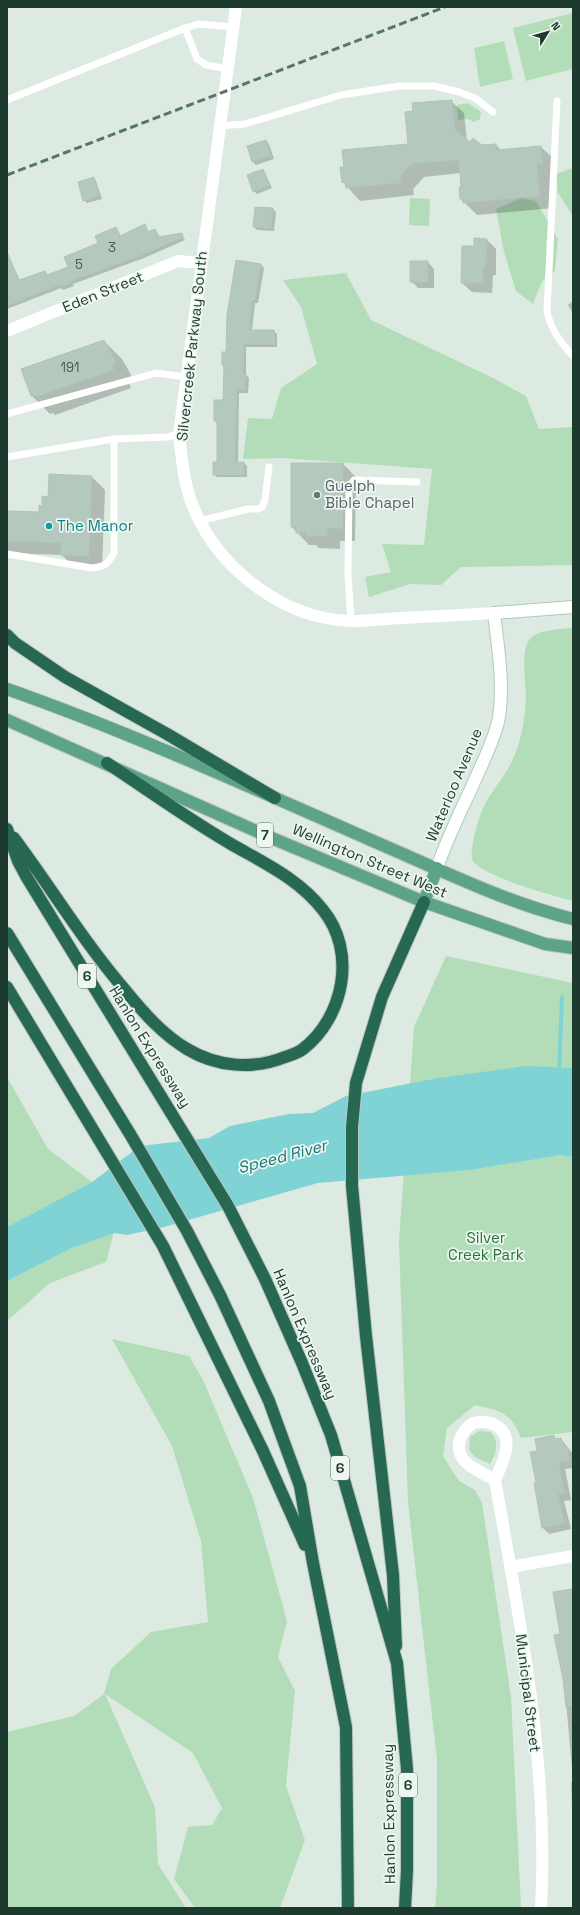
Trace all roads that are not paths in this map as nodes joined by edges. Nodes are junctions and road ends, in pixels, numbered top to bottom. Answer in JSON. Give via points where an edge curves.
{"nodes":[{"id":1,"x":236,"y":7,"type":"edge"},
{"id":2,"x":234,"y":27,"type":"junction"},
{"id":3,"x":185,"y":28,"type":"junction"},
{"id":4,"x":228,"y":69,"type":"junction"},
{"id":5,"x":7,"y":100,"type":"edge"},
{"id":6,"x":557,"y":101,"type":"dead end"},
{"id":7,"x":493,"y":112,"type":"dead end"},
{"id":8,"x":220,"y":126,"type":"junction"},
{"id":9,"x":201,"y":263,"type":"junction"},
{"id":10,"x":7,"y":330,"type":"edge"},
{"id":11,"x":573,"y":356,"type":"edge"},
{"id":12,"x":186,"y":377,"type":"junction"},
{"id":13,"x":7,"y":414,"type":"edge"},
{"id":14,"x":179,"y":434,"type":"junction"},
{"id":15,"x":114,"y":439,"type":"junction"},
{"id":16,"x":7,"y":457,"type":"edge"},
{"id":17,"x":269,"y":467,"type":"dead end"},
{"id":18,"x":417,"y":482,"type":"dead end"},
{"id":19,"x":199,"y":521,"type":"junction"},
{"id":20,"x":7,"y":554,"type":"edge"},
{"id":21,"x":573,"y":607,"type":"edge"},
{"id":22,"x":494,"y":613,"type":"junction"},
{"id":23,"x":351,"y":621,"type":"junction"},
{"id":24,"x":7,"y":635,"type":"edge"},
{"id":25,"x":7,"y":689,"type":"edge"},
{"id":26,"x":8,"y":720,"type":"edge"},
{"id":27,"x":107,"y":763,"type":"junction"},
{"id":28,"x":275,"y":798,"type":"junction"},
{"id":29,"x":7,"y":829,"type":"edge"},
{"id":30,"x":437,"y":868,"type":"junction"},
{"id":31,"x":424,"y":902,"type":"junction"},
{"id":32,"x":573,"y":919,"type":"edge"},
{"id":33,"x":7,"y":933,"type":"edge"},
{"id":34,"x":573,"y":948,"type":"edge"},
{"id":35,"x":7,"y":987,"type":"edge"},
{"id":36,"x":495,"y":1480,"type":"junction"},
{"id":37,"x":573,"y":1556,"type":"edge"},
{"id":38,"x":313,"y":1562,"type":"junction"},
{"id":39,"x":510,"y":1567,"type":"junction"},
{"id":40,"x":397,"y":1663,"type":"junction"},
{"id":41,"x":348,"y":1908,"type":"edge"},
{"id":42,"x":405,"y":1908,"type":"edge"},
{"id":43,"x":541,"y":1908,"type":"edge"}],
"edges":[{"from":1,"to":2,"type":"street","name":"Silvercreek Parkway South"},
{"from":2,"to":3,"type":"lane","via":[[199,24]]},
{"from":2,"to":4,"type":"street","name":"Silvercreek Parkway South"},
{"from":3,"to":4,"type":"lane","via":[[197,59],[206,65]]},
{"from":3,"to":5,"type":"lane"},
{"from":4,"to":8,"type":"street","name":"Silvercreek Parkway South"},
{"from":6,"to":11,"type":"lane","via":[[547,312],[558,339]]},
{"from":7,"to":8,"type":"lane","via":[[475,98],[459,92],[434,86],[399,86],[341,95],[245,124]]},
{"from":8,"to":9,"type":"street","name":"Silvercreek Parkway South"},
{"from":9,"to":10,"type":"street","name":"Eden Street","via":[[178,261]]},
{"from":9,"to":12,"type":"street","name":"Silvercreek Parkway South"},
{"from":12,"to":13,"type":"lane","via":[[156,373]]},
{"from":12,"to":14,"type":"street","name":"Silvercreek Parkway South"},
{"from":14,"to":15,"type":"lane","via":[[168,437]]},
{"from":14,"to":19,"type":"street","name":"Silvercreek Parkway South","via":[[185,480]]},
{"from":15,"to":16,"type":"lane"},
{"from":15,"to":20,"type":"lane","via":[[114,553],[110,560],[103,567],[92,568]]},
{"from":17,"to":19,"type":"lane","via":[[262,507]]},
{"from":18,"to":23,"type":"lane","via":[[354,480],[349,487],[348,575]]},
{"from":19,"to":23,"type":"street","name":"Silvercreek Parkway South","via":[[226,559],[258,587],[281,601],[307,612]]},
{"from":21,"to":22,"type":"street"},
{"from":22,"to":23,"type":"street","name":"Silvercreek Parkway South"},
{"from":22,"to":30,"type":"street","name":"Waterloo Avenue","via":[[500,675],[498,722],[489,749]]},
{"from":24,"to":28,"type":"highway","via":[[65,677]]},
{"from":25,"to":28,"type":"main road","name":"Wellington Street West","via":[[130,736]]},
{"from":26,"to":27,"type":"main road","name":"Wellington Street West","number":"7"},
{"from":27,"to":29,"type":"highway","via":[[230,844],[266,863],[297,884],[324,911],[338,937],[344,967],[339,997],[326,1026],[302,1050],[270,1063],[240,1066],[212,1061],[187,1049],[162,1030],[137,1005],[103,964]]},
{"from":27,"to":31,"type":"main road","name":"Wellington Street West","number":"7","via":[[274,839]]},
{"from":28,"to":30,"type":"main road","name":"Wellington Street West"},
{"from":29,"to":40,"type":"highway","name":"Hanlon Expressway","number":"6","via":[[26,876],[176,1118],[228,1206],[265,1278],[331,1435]]},
{"from":30,"to":31,"type":"main road","name":"Waterloo Avenue"},
{"from":30,"to":32,"type":"main road","name":"Wellington Street West","via":[[539,910]]},
{"from":31,"to":34,"type":"main road","name":"Wellington Street West","number":"7","via":[[545,944]]},
{"from":31,"to":40,"type":"highway","via":[[382,997],[356,1083],[352,1127],[352,1186],[393,1575]]},
{"from":33,"to":38,"type":"highway","via":[[130,1134],[187,1231],[220,1295],[269,1401],[300,1486]]},
{"from":35,"to":38,"type":"highway","via":[[163,1246],[263,1451]]},
{"from":36,"to":36,"type":"street","via":[[468,1466],[459,1453],[462,1433],[473,1423],[491,1423],[505,1435],[505,1453]]},
{"from":36,"to":39,"type":"street","name":"Municipal Street"},
{"from":37,"to":39,"type":"street"},
{"from":38,"to":41,"type":"highway","via":[[346,1727]]},
{"from":39,"to":43,"type":"street","name":"Municipal Street","via":[[532,1702],[541,1819]]},
{"from":40,"to":42,"type":"highway","name":"Hanlon Expressway","number":"6","via":[[407,1769],[408,1848]]}]}
